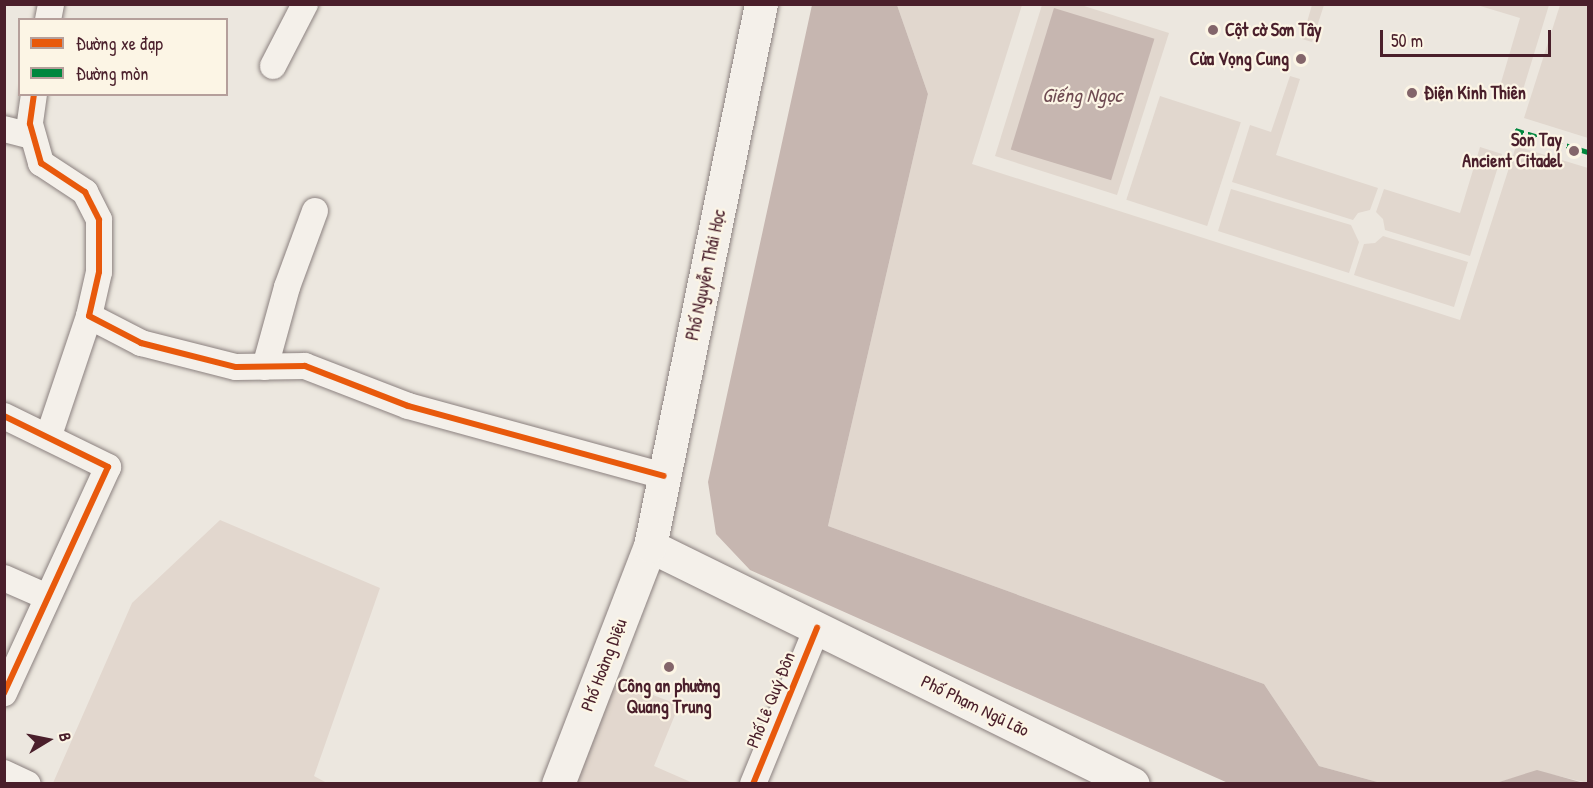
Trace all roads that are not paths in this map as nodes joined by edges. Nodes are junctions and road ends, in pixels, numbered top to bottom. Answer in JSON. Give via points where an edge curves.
{"nodes":[{"id":1,"x":305,"y":4,"type":"edge"},
{"id":2,"x":761,"y":4,"type":"edge"},
{"id":3,"x":273,"y":66,"type":"dead end"},
{"id":4,"x":34,"y":96,"type":"edge"},
{"id":5,"x":4,"y":129,"type":"edge"},
{"id":6,"x":32,"y":136,"type":"junction"},
{"id":7,"x":315,"y":211,"type":"dead end"},
{"id":8,"x":89,"y":316,"type":"junction"},
{"id":9,"x":265,"y":367,"type":"junction"},
{"id":10,"x":4,"y":416,"type":"edge"},
{"id":11,"x":49,"y":435,"type":"junction"},
{"id":12,"x":664,"y":476,"type":"junction"},
{"id":13,"x":650,"y":546,"type":"junction"},
{"id":14,"x":4,"y":578,"type":"edge"},
{"id":15,"x":47,"y":597,"type":"junction"},
{"id":16,"x":817,"y":628,"type":"junction"},
{"id":17,"x":4,"y":693,"type":"edge"},
{"id":18,"x":4,"y":773,"type":"edge"},
{"id":19,"x":28,"y":783,"type":"edge"},
{"id":20,"x":558,"y":783,"type":"edge"},
{"id":21,"x":753,"y":783,"type":"edge"},
{"id":22,"x":1133,"y":783,"type":"edge"}],
"edges":[{"from":1,"to":3,"type":"street"},
{"from":2,"to":12,"type":"main road","name":"Phố Nguyễn Thái Học"},
{"from":4,"to":6,"type":"street"},
{"from":5,"to":6,"type":"street"},
{"from":6,"to":8,"type":"street","via":[[41,163],[85,192],[99,220],[99,272]]},
{"from":7,"to":9,"type":"street","via":[[287,287]]},
{"from":8,"to":9,"type":"street","via":[[141,343],[236,367]]},
{"from":8,"to":11,"type":"street"},
{"from":9,"to":12,"type":"street","via":[[304,366],[408,406]]},
{"from":10,"to":11,"type":"street"},
{"from":11,"to":15,"type":"street","via":[[108,467]]},
{"from":12,"to":13,"type":"main road","name":"Phố Nguyễn Thái Học"},
{"from":13,"to":16,"type":"main road"},
{"from":13,"to":20,"type":"main road","name":"Phố Hoàng Diệu"},
{"from":14,"to":15,"type":"street"},
{"from":15,"to":17,"type":"street"},
{"from":16,"to":21,"type":"street","name":"Phố Lê Quý Đôn"},
{"from":16,"to":22,"type":"main road","name":"Phố Phạm Ngũ Lão"},
{"from":18,"to":19,"type":"street"}]}
